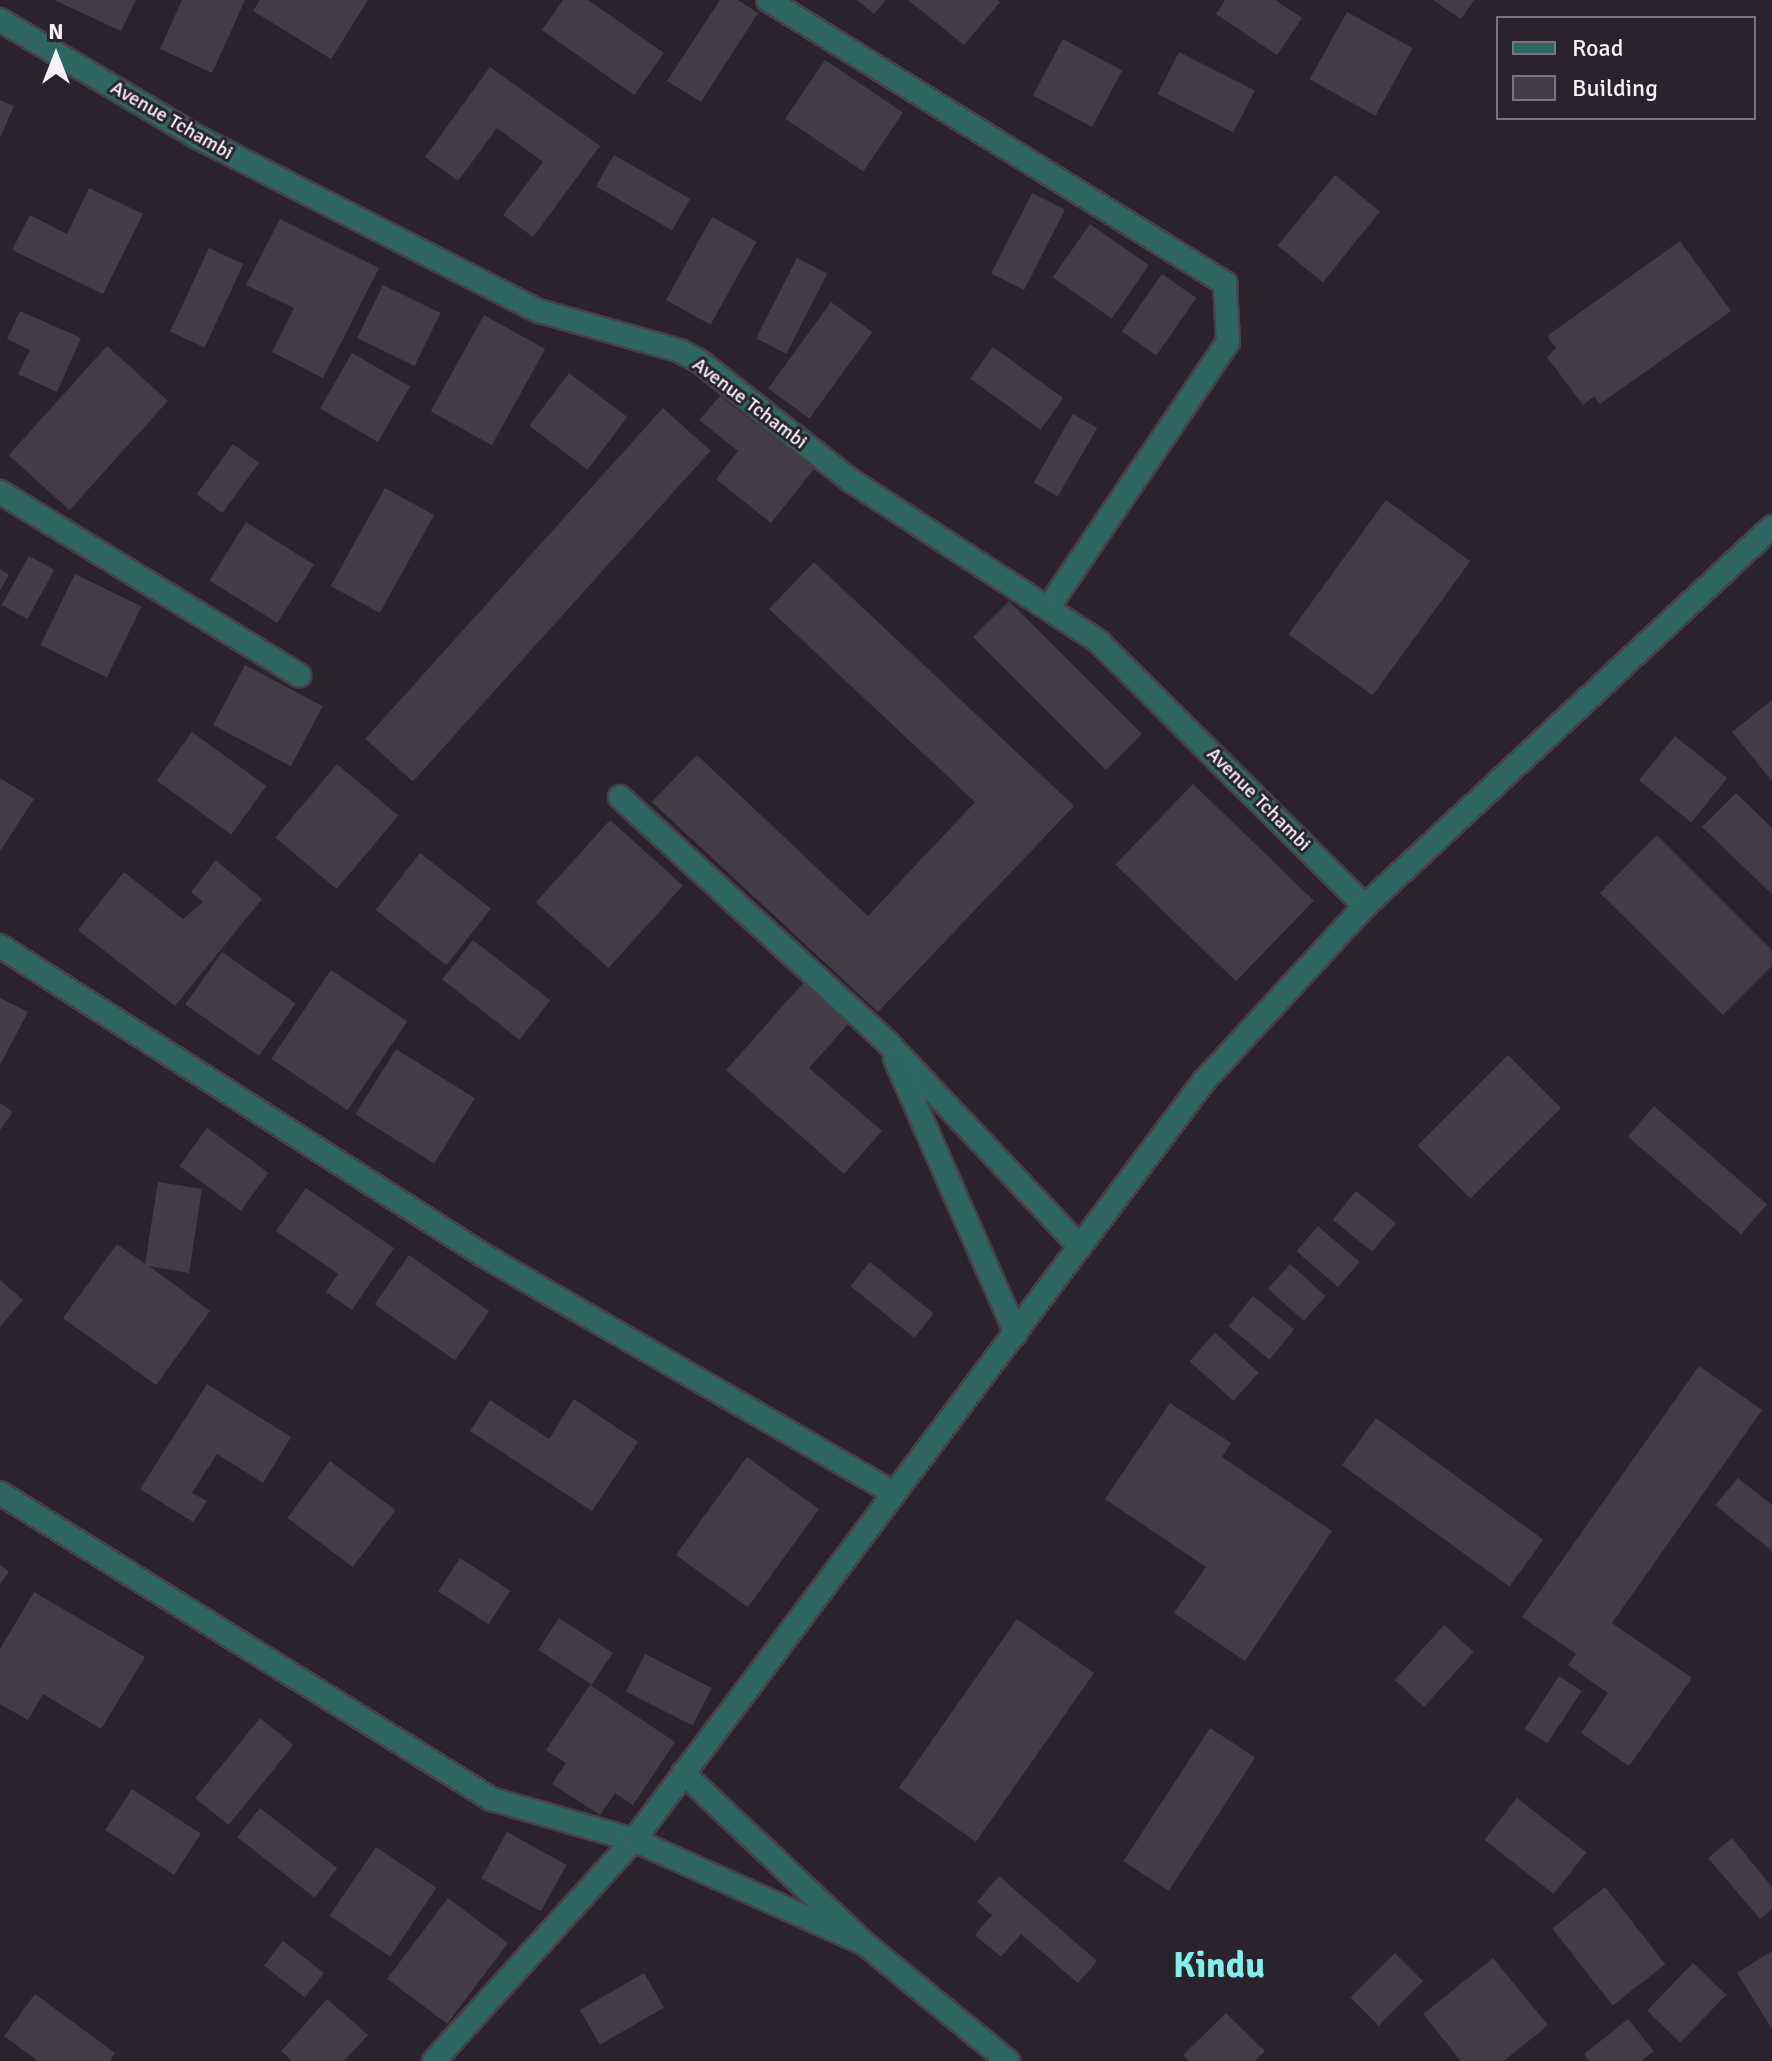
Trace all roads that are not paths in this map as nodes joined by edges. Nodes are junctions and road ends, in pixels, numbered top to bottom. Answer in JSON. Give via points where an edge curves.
{"nodes":[{"id":1,"x":768,"y":0,"type":"edge"},
{"id":2,"x":0,"y":20,"type":"edge"},
{"id":3,"x":0,"y":492,"type":"edge"},
{"id":4,"x":1772,"y":527,"type":"edge"},
{"id":5,"x":1048,"y":608,"type":"junction"},
{"id":6,"x":299,"y":675,"type":"dead end"},
{"id":7,"x":620,"y":797,"type":"dead end"},
{"id":8,"x":1365,"y":906,"type":"junction"},
{"id":9,"x":0,"y":946,"type":"edge"},
{"id":10,"x":888,"y":1043,"type":"junction"},
{"id":11,"x":1080,"y":1247,"type":"junction"},
{"id":12,"x":1016,"y":1333,"type":"junction"},
{"id":13,"x":0,"y":1493,"type":"edge"},
{"id":14,"x":894,"y":1493,"type":"junction"},
{"id":15,"x":683,"y":1773,"type":"junction"},
{"id":16,"x":634,"y":1840,"type":"junction"},
{"id":17,"x":865,"y":1944,"type":"junction"},
{"id":18,"x":434,"y":2061,"type":"edge"},
{"id":19,"x":1008,"y":2061,"type":"edge"}],
"edges":[{"from":1,"to":5,"type":"street","via":[[1225,283],[1228,342]]},
{"from":2,"to":5,"type":"street","name":"Avenue Tchambi","via":[[197,137],[539,311],[699,361],[850,480]]},
{"from":3,"to":6,"type":"street"},
{"from":4,"to":8,"type":"street"},
{"from":5,"to":8,"type":"street","name":"Avenue Tchambi","via":[[1121,660]]},
{"from":7,"to":10,"type":"street"},
{"from":8,"to":11,"type":"street","via":[[1204,1081]]},
{"from":9,"to":14,"type":"street","via":[[483,1255]]},
{"from":10,"to":11,"type":"street"},
{"from":10,"to":12,"type":"street"},
{"from":11,"to":12,"type":"street"},
{"from":12,"to":14,"type":"street"},
{"from":13,"to":16,"type":"street","via":[[491,1799]]},
{"from":14,"to":15,"type":"street"},
{"from":15,"to":16,"type":"street"},
{"from":15,"to":17,"type":"street"},
{"from":16,"to":17,"type":"street"},
{"from":16,"to":18,"type":"street"},
{"from":17,"to":19,"type":"street"}]}
